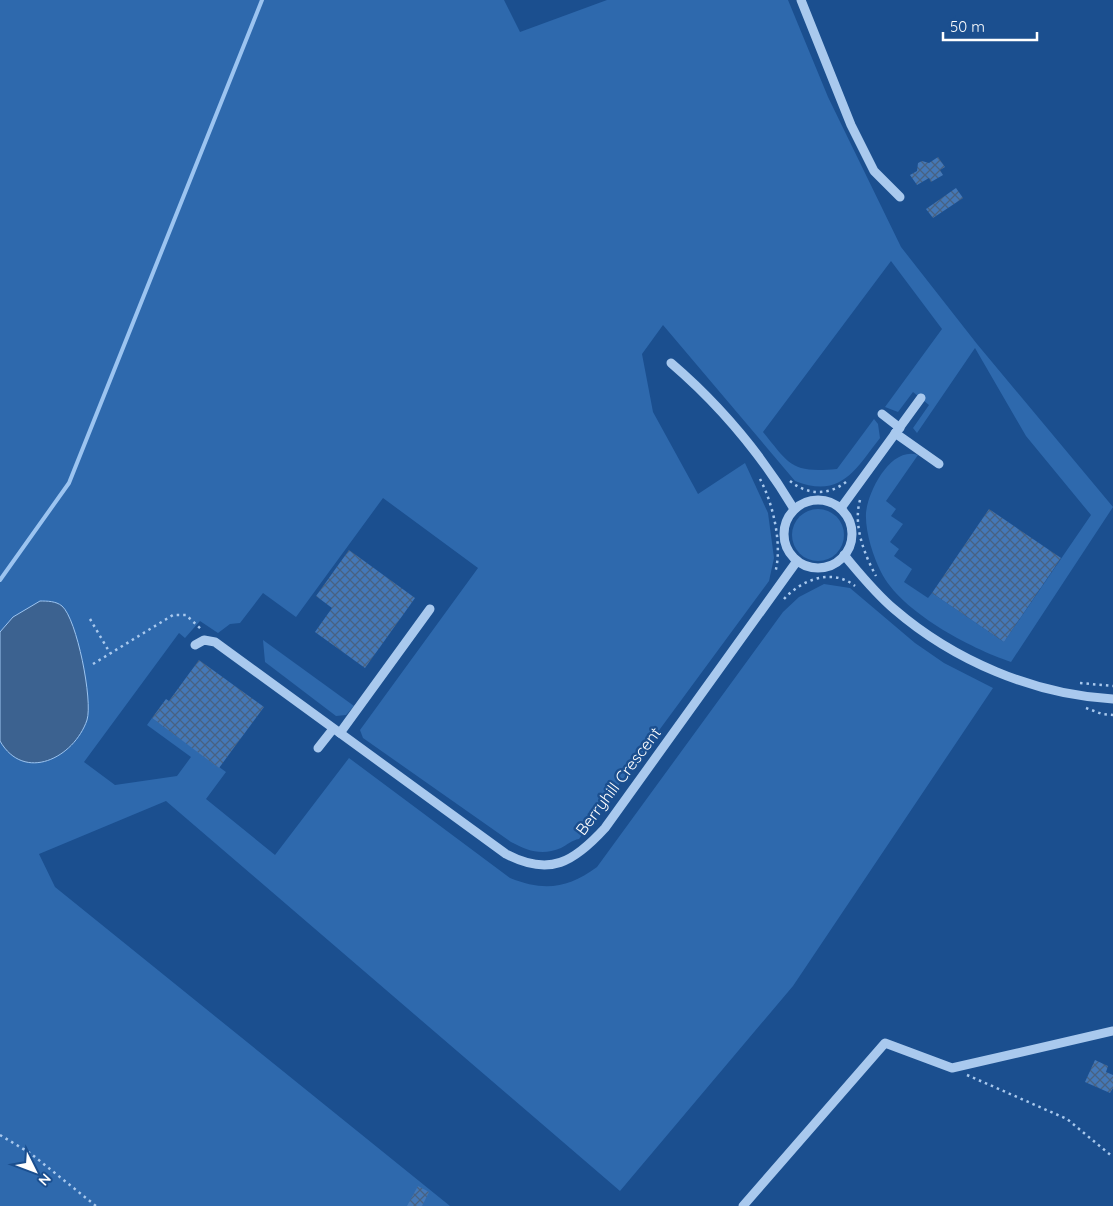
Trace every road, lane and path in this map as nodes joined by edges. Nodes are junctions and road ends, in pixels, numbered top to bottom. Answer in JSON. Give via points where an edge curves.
{"nodes":[{"id":1,"x":801,"y":0,"type":"edge"},
{"id":2,"x":900,"y":198,"type":"dead end"},
{"id":3,"x":671,"y":364,"type":"dead end"},
{"id":4,"x":920,"y":398,"type":"dead end"},
{"id":5,"x":882,"y":414,"type":"dead end"},
{"id":6,"x":897,"y":431,"type":"junction"},
{"id":7,"x":939,"y":464,"type":"dead end"},
{"id":8,"x":785,"y":475,"type":"dead end"},
{"id":9,"x":852,"y":477,"type":"dead end"},
{"id":10,"x":862,"y":494,"type":"dead end"},
{"id":11,"x":841,"y":508,"type":"junction"},
{"id":12,"x":794,"y":509,"type":"junction"},
{"id":13,"x":844,"y":556,"type":"junction"},
{"id":14,"x":797,"y":561,"type":"junction"},
{"id":15,"x":879,"y":580,"type":"dead end"},
{"id":16,"x":430,"y":609,"type":"dead end"},
{"id":17,"x":90,"y":620,"type":"dead end"},
{"id":18,"x":215,"y":642,"type":"junction"},
{"id":19,"x":195,"y":645,"type":"dead end"},
{"id":20,"x":110,"y":654,"type":"junction"},
{"id":21,"x":94,"y":664,"type":"dead end"},
{"id":22,"x":1076,"y":683,"type":"dead end"},
{"id":23,"x":1113,"y":686,"type":"edge"},
{"id":24,"x":1113,"y":699,"type":"edge"},
{"id":25,"x":336,"y":731,"type":"junction"},
{"id":26,"x":318,"y":748,"type":"dead end"},
{"id":27,"x":1113,"y":1031,"type":"edge"},
{"id":28,"x":952,"y":1068,"type":"junction"},
{"id":29,"x":0,"y":1135,"type":"edge"},
{"id":30,"x":1113,"y":1158,"type":"edge"},
{"id":31,"x":96,"y":1206,"type":"edge"},
{"id":32,"x":743,"y":1206,"type":"edge"}],
"edges":[{"from":1,"to":2,"type":"street","via":[[851,126],[874,171]]},
{"from":3,"to":12,"type":"street","via":[[693,382],[744,436]]},
{"from":4,"to":6,"type":"street"},
{"from":5,"to":6,"type":"street"},
{"from":6,"to":7,"type":"street"},
{"from":6,"to":11,"type":"street"},
{"from":8,"to":9,"type":"path","via":[[799,488],[814,492],[835,489]]},
{"from":10,"to":15,"type":"path","via":[[858,512],[862,540],[866,556]]},
{"from":11,"to":12,"type":"street","via":[[822,500],[812,500]]},
{"from":11,"to":13,"type":"street","via":[[847,516],[852,536]]},
{"from":12,"to":14,"type":"street","via":[[787,518],[784,542]]},
{"from":13,"to":14,"type":"street","via":[[822,567],[806,566]]},
{"from":13,"to":24,"type":"street","via":[[893,608],[929,636],[960,654],[1020,681]]},
{"from":14,"to":25,"type":"street","name":"Berryhill Crescent","via":[[605,828],[588,846],[558,865],[531,865],[506,854]]},
{"from":16,"to":25,"type":"street"},
{"from":17,"to":20,"type":"path"},
{"from":18,"to":19,"type":"street","via":[[204,640]]},
{"from":18,"to":20,"type":"path","via":[[191,618],[180,614],[173,615]]},
{"from":18,"to":25,"type":"street","name":"Berryhill Crescent"},
{"from":20,"to":21,"type":"path"},
{"from":22,"to":23,"type":"path"},
{"from":25,"to":26,"type":"street"},
{"from":27,"to":28,"type":"street"},
{"from":28,"to":30,"type":"path","via":[[1067,1120]]},
{"from":28,"to":32,"type":"street","via":[[884,1043]]},
{"from":29,"to":31,"type":"path","via":[[30,1153]]}]}
